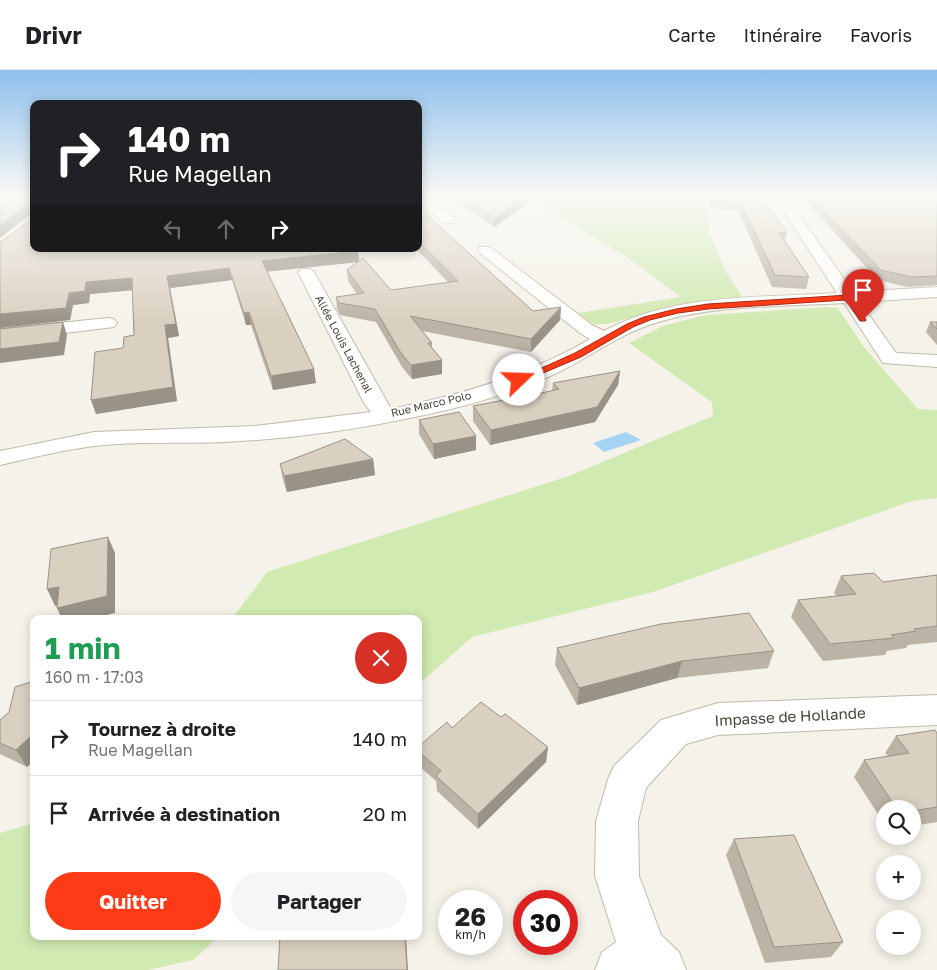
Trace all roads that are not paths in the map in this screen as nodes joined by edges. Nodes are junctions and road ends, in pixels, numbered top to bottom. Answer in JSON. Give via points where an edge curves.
{"nodes":[{"id":1,"x":808,"y":238,"type":"edge"},
{"id":2,"x":485,"y":250,"type":"dead end"},
{"id":3,"x":306,"y":272,"type":"edge"},
{"id":4,"x":937,"y":292,"type":"edge"},
{"id":5,"x":848,"y":298,"type":"junction"},
{"id":6,"x":108,"y":323,"type":"dead end"},
{"id":7,"x":0,"y":335,"type":"edge"},
{"id":8,"x":605,"y":339,"type":"junction"},
{"id":9,"x":936,"y":362,"type":"edge"},
{"id":10,"x":384,"y":415,"type":"junction"},
{"id":11,"x":0,"y":458,"type":"edge"},
{"id":12,"x":937,"y":710,"type":"edge"},
{"id":13,"x":641,"y":964,"type":"edge"}],
"edges":[{"from":1,"to":5,"type":"street"},
{"from":2,"to":8,"type":"street","via":[[586,329]]},
{"from":3,"to":10,"type":"street","name":"Allée Louis Lachenal"},
{"from":4,"to":5,"type":"street","name":"Rue Marco Polo"},
{"from":5,"to":8,"type":"street","name":"Rue Marco Polo","via":[[708,306],[678,311],[647,319]]},
{"from":5,"to":9,"type":"street","via":[[890,359]]},
{"from":6,"to":7,"type":"street"},
{"from":8,"to":10,"type":"street","name":"Rue Marco Polo","via":[[550,368],[503,386],[441,404]]},
{"from":10,"to":11,"type":"street","name":"Rue Marco Polo","via":[[246,433],[106,438]]},
{"from":12,"to":13,"type":"street","name":"Impasse de Hollande","via":[[718,719],[674,731],[628,779],[617,821],[617,876]]}]}
